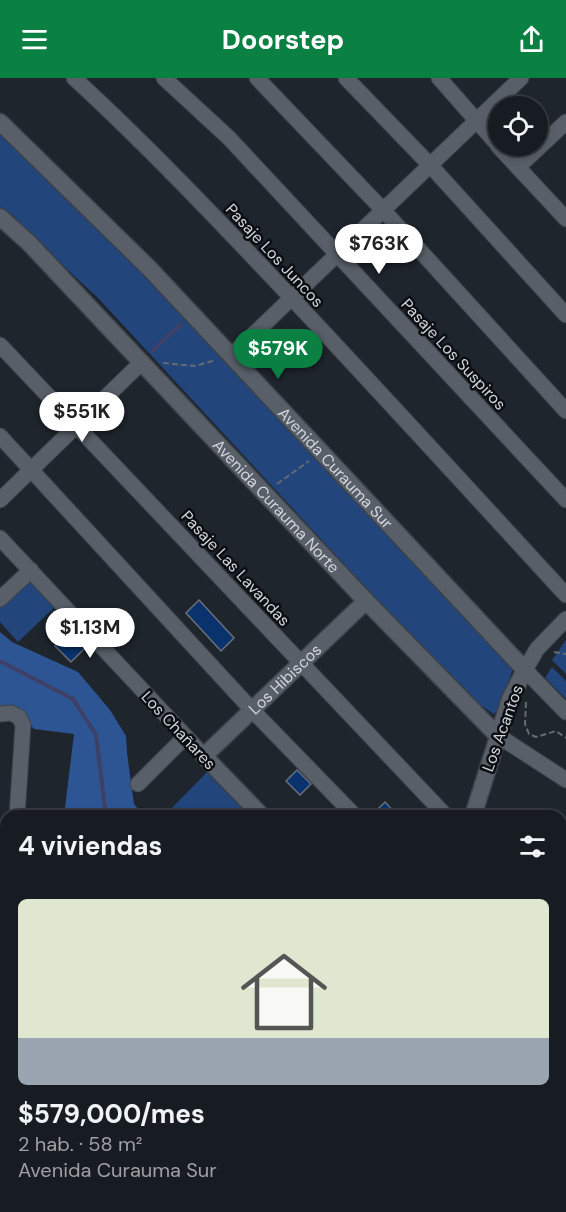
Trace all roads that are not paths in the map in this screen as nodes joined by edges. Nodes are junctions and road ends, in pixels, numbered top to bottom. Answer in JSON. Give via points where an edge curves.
{"nodes":[{"id":1,"x":74,"y":78,"type":"edge"},
{"id":2,"x":164,"y":78,"type":"edge"},
{"id":3,"x":257,"y":78,"type":"edge"},
{"id":4,"x":346,"y":78,"type":"edge"},
{"id":5,"x":439,"y":78,"type":"edge"},
{"id":6,"x":521,"y":78,"type":"edge"},
{"id":7,"x":476,"y":121,"type":"junction"},
{"id":8,"x":0,"y":122,"type":"edge"},
{"id":9,"x":566,"y":122,"type":"edge"},
{"id":10,"x":488,"y":134,"type":"edge"},
{"id":11,"x":508,"y":156,"type":"edge"},
{"id":12,"x":430,"y":165,"type":"junction"},
{"id":13,"x":518,"y":166,"type":"junction"},
{"id":14,"x":383,"y":210,"type":"junction"},
{"id":15,"x":564,"y":213,"type":"edge"},
{"id":16,"x":0,"y":217,"type":"edge"},
{"id":17,"x":337,"y":254,"type":"junction"},
{"id":18,"x":292,"y":298,"type":"junction"},
{"id":19,"x":566,"y":315,"type":"edge"},
{"id":20,"x":0,"y":345,"type":"edge"},
{"id":21,"x":231,"y":356,"type":"junction"},
{"id":22,"x":142,"y":362,"type":"junction"},
{"id":23,"x":566,"y":411,"type":"edge"},
{"id":24,"x":76,"y":426,"type":"junction"},
{"id":25,"x":0,"y":436,"type":"edge"},
{"id":26,"x":31,"y":470,"type":"junction"},
{"id":27,"x":0,"y":500,"type":"edge"},
{"id":28,"x":566,"y":500,"type":"edge"},
{"id":29,"x":0,"y":538,"type":"edge"},
{"id":30,"x":31,"y":570,"type":"junction"},
{"id":31,"x":566,"y":595,"type":"edge"},
{"id":32,"x":0,"y":599,"type":"edge"},
{"id":33,"x":366,"y":601,"type":"junction"},
{"id":34,"x":566,"y":619,"type":"edge"},
{"id":35,"x":301,"y":663,"type":"junction"},
{"id":36,"x":525,"y":670,"type":"junction"},
{"id":37,"x":252,"y":710,"type":"junction"},
{"id":38,"x":566,"y":712,"type":"edge"},
{"id":39,"x":0,"y":714,"type":"edge"},
{"id":40,"x":497,"y":735,"type":"junction"},
{"id":41,"x":185,"y":737,"type":"junction"},
{"id":42,"x":204,"y":756,"type":"junction"},
{"id":43,"x":566,"y":780,"type":"edge"},
{"id":44,"x":138,"y":784,"type":"dead end"},
{"id":45,"x":17,"y":810,"type":"edge"},
{"id":46,"x":255,"y":810,"type":"edge"},
{"id":47,"x":349,"y":810,"type":"edge"},
{"id":48,"x":440,"y":810,"type":"edge"},
{"id":49,"x":475,"y":810,"type":"edge"}],
"edges":[{"from":1,"to":18,"type":"street","name":"Pasaje Los Juncos","via":[[129,128]]},
{"from":2,"to":17,"type":"street","name":"Pasaje Los Suspiros","via":[[229,138]]},
{"from":3,"to":14,"type":"street"},
{"from":4,"to":12,"type":"street"},
{"from":5,"to":7,"type":"street"},
{"from":6,"to":7,"type":"street"},
{"from":7,"to":10,"type":"street"},
{"from":7,"to":12,"type":"street"},
{"from":8,"to":21,"type":"street","name":"Avenida Curauma Sur","via":[[121,239]]},
{"from":9,"to":13,"type":"street"},
{"from":11,"to":13,"type":"street"},
{"from":12,"to":14,"type":"street"},
{"from":12,"to":19,"type":"street"},
{"from":13,"to":15,"type":"street"},
{"from":14,"to":17,"type":"street"},
{"from":14,"to":23,"type":"street"},
{"from":16,"to":22,"type":"street","name":"Avenida Curauma Norte"},
{"from":17,"to":18,"type":"street"},
{"from":17,"to":28,"type":"street","name":"Pasaje Los Suspiros"},
{"from":18,"to":21,"type":"street"},
{"from":18,"to":31,"type":"street","name":"Pasaje Los Juncos"},
{"from":20,"to":24,"type":"street","name":"Pasaje Las Lavandas"},
{"from":21,"to":36,"type":"street","name":"Avenida Curauma Sur"},
{"from":22,"to":24,"type":"street"},
{"from":22,"to":33,"type":"street","name":"Avenida Curauma Norte"},
{"from":24,"to":26,"type":"street"},
{"from":24,"to":35,"type":"street","name":"Pasaje Las Lavandas"},
{"from":25,"to":26,"type":"street"},
{"from":26,"to":27,"type":"street"},
{"from":26,"to":37,"type":"street"},
{"from":29,"to":30,"type":"street","name":"Los Chañares"},
{"from":30,"to":32,"type":"street"},
{"from":30,"to":41,"type":"street","name":"Los Chañares"},
{"from":33,"to":35,"type":"street","name":"Los Hibiscos"},
{"from":33,"to":40,"type":"street","name":"Avenida Curauma Norte"},
{"from":34,"to":36,"type":"street","name":"Los Acantos","via":[[537,649]]},
{"from":35,"to":37,"type":"street","name":"Los Hibiscos"},
{"from":35,"to":48,"type":"street","name":"Pasaje Las Lavandas"},
{"from":36,"to":38,"type":"street","name":"Avenida Curauma Sur"},
{"from":36,"to":40,"type":"street","name":"Los Acantos"},
{"from":37,"to":42,"type":"street","name":"Los Hibiscos"},
{"from":37,"to":47,"type":"street"},
{"from":39,"to":45,"type":"street","via":[[11,713],[23,725]]},
{"from":40,"to":43,"type":"street","name":"Avenida Curauma Norte"},
{"from":40,"to":49,"type":"street","name":"Los Acantos"},
{"from":41,"to":42,"type":"street","name":"Los Chañares"},
{"from":41,"to":44,"type":"street"},
{"from":42,"to":46,"type":"street","name":"Los Chañares"}]}
